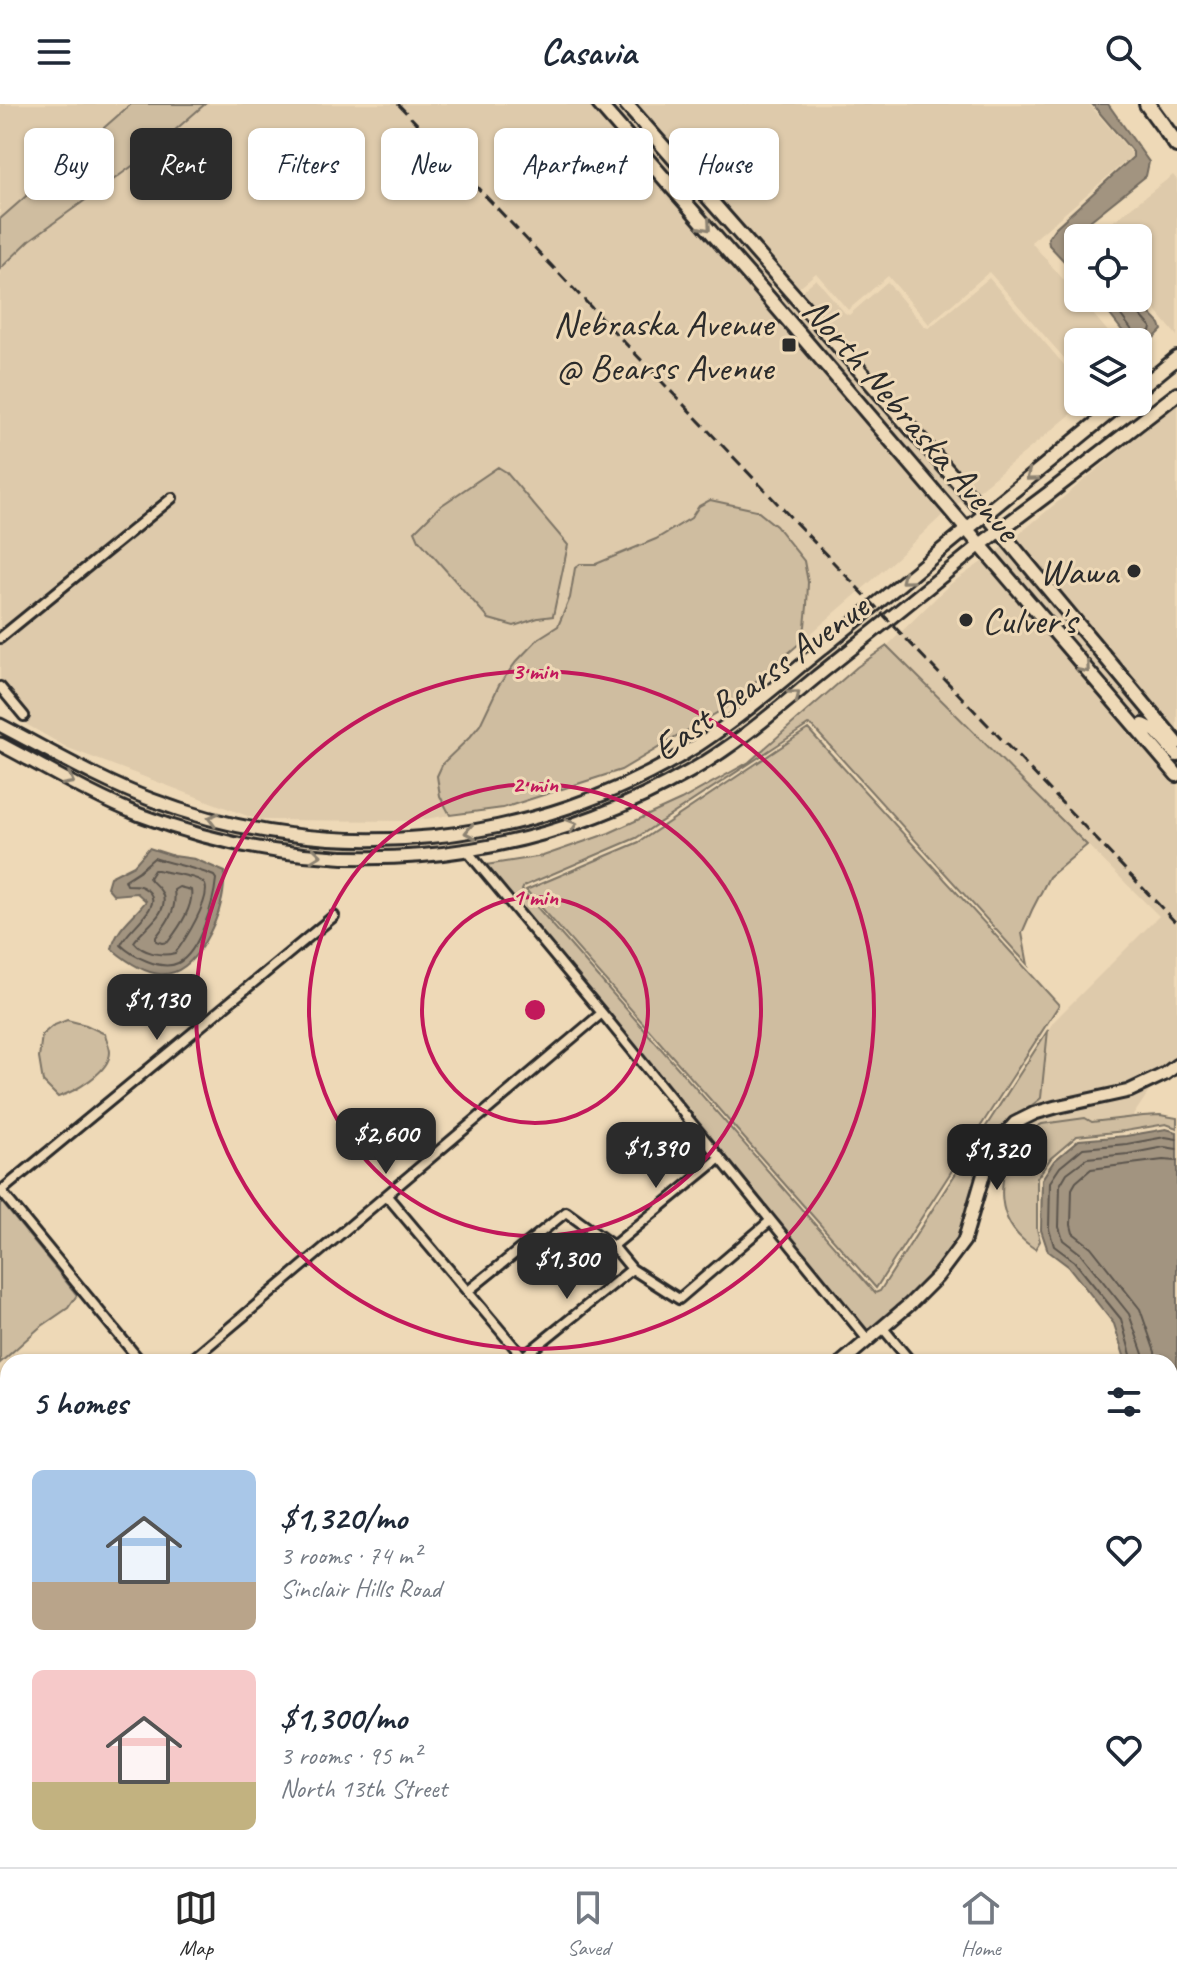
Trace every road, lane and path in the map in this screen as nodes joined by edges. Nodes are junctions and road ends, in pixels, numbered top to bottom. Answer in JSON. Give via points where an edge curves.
{"nodes":[{"id":1,"x":599,"y":104,"type":"edge"},
{"id":2,"x":626,"y":104,"type":"edge"},
{"id":3,"x":1147,"y":104,"type":"edge"},
{"id":4,"x":1177,"y":145,"type":"edge"},
{"id":5,"x":783,"y":284,"type":"junction"},
{"id":6,"x":768,"y":297,"type":"junction"},
{"id":7,"x":1177,"y":358,"type":"edge"},
{"id":8,"x":1152,"y":379,"type":"edge"},
{"id":9,"x":1177,"y":394,"type":"edge"},
{"id":10,"x":1105,"y":416,"type":"edge"},
{"id":11,"x":172,"y":498,"type":"dead end"},
{"id":12,"x":985,"y":513,"type":"junction"},
{"id":13,"x":967,"y":529,"type":"junction"},
{"id":14,"x":998,"y":530,"type":"junction"},
{"id":15,"x":980,"y":545,"type":"junction"},
{"id":16,"x":0,"y":638,"type":"edge"},
{"id":17,"x":0,"y":687,"type":"edge"},
{"id":18,"x":24,"y":716,"type":"dead end"},
{"id":19,"x":0,"y":725,"type":"edge"},
{"id":20,"x":1138,"y":729,"type":"junction"},
{"id":21,"x":1177,"y":743,"type":"edge"},
{"id":22,"x":0,"y":744,"type":"edge"},
{"id":23,"x":1177,"y":755,"type":"edge"},
{"id":24,"x":1177,"y":775,"type":"edge"},
{"id":25,"x":468,"y":852,"type":"junction"},
{"id":26,"x":334,"y":916,"type":"dead end"},
{"id":27,"x":602,"y":1013,"type":"junction"},
{"id":28,"x":1177,"y":1065,"type":"edge"},
{"id":29,"x":720,"y":1158,"type":"junction"},
{"id":30,"x":0,"y":1191,"type":"edge"},
{"id":31,"x":387,"y":1196,"type":"junction"},
{"id":32,"x":770,"y":1221,"type":"junction"},
{"id":33,"x":613,"y":1246,"type":"junction"},
{"id":34,"x":632,"y":1269,"type":"junction"},
{"id":35,"x":468,"y":1291,"type":"junction"},
{"id":36,"x":882,"y":1327,"type":"junction"},
{"id":37,"x":868,"y":1340,"type":"junction"},
{"id":38,"x":134,"y":1354,"type":"edge"},
{"id":39,"x":199,"y":1354,"type":"edge"},
{"id":40,"x":521,"y":1354,"type":"edge"},
{"id":41,"x":531,"y":1354,"type":"edge"},
{"id":42,"x":851,"y":1354,"type":"edge"},
{"id":43,"x":904,"y":1354,"type":"edge"}],
"edges":[{"from":1,"to":6,"type":"main road","name":"North Nebraska Avenue","one_way":true},
{"from":2,"to":5,"type":"main road","name":"North Nebraska Avenue"},
{"from":3,"to":4,"type":"highway"},
{"from":5,"to":6,"type":"main road"},
{"from":5,"to":12,"type":"main road","name":"North Nebraska Avenue"},
{"from":6,"to":13,"type":"main road","name":"North Nebraska Avenue"},
{"from":7,"to":8,"type":"main road"},
{"from":9,"to":14,"type":"main road","name":"East Bearss Avenue"},
{"from":10,"to":12,"type":"main road","name":"East Bearss Avenue","one_way":true},
{"from":11,"to":16,"type":"street"},
{"from":12,"to":13,"type":"main road","name":"East Bearss Avenue"},
{"from":12,"to":14,"type":"main road","name":"North Nebraska Avenue"},
{"from":13,"to":15,"type":"main road","name":"North Nebraska Avenue"},
{"from":13,"to":19,"type":"main road","name":"East Bearss Avenue","one_way":true,"via":[[695,747],[584,802],[455,835],[339,840],[234,825],[119,786]]},
{"from":14,"to":15,"type":"main road","name":"East Bearss Avenue"},
{"from":14,"to":21,"type":"main road","name":"North Nebraska Avenue"},
{"from":15,"to":20,"type":"main road","name":"North Nebraska Avenue","one_way":true},
{"from":25,"to":15,"type":"main road","name":"East Bearss Avenue","one_way":true,"via":[[578,824],[691,771],[739,740]]},
{"from":17,"to":18,"type":"street"},
{"from":20,"to":23,"type":"main road","via":[[1143,725],[1156,731]]},
{"from":20,"to":24,"type":"main road","name":"North Nebraska Avenue"},
{"from":22,"to":25,"type":"main road","name":"East Bearss Avenue","one_way":true,"via":[[140,815],[253,847],[354,858]]},
{"from":25,"to":27,"type":"street"},
{"from":26,"to":30,"type":"street"},
{"from":27,"to":29,"type":"street"},
{"from":27,"to":31,"type":"street"},
{"from":28,"to":36,"type":"main road","via":[[1129,1091],[1056,1107],[1015,1123],[988,1159],[964,1241],[937,1277]]},
{"from":29,"to":32,"type":"street"},
{"from":29,"to":33,"type":"street"},
{"from":30,"to":38,"type":"street"},
{"from":31,"to":35,"type":"street"},
{"from":31,"to":39,"type":"street"},
{"from":32,"to":34,"type":"street","via":[[679,1299]]},
{"from":32,"to":37,"type":"street"},
{"from":33,"to":34,"type":"street"},
{"from":33,"to":35,"type":"street","via":[[566,1212]]},
{"from":34,"to":41,"type":"street"},
{"from":35,"to":40,"type":"street"},
{"from":36,"to":37,"type":"main road"},
{"from":36,"to":43,"type":"street"},
{"from":37,"to":42,"type":"main road"}]}
